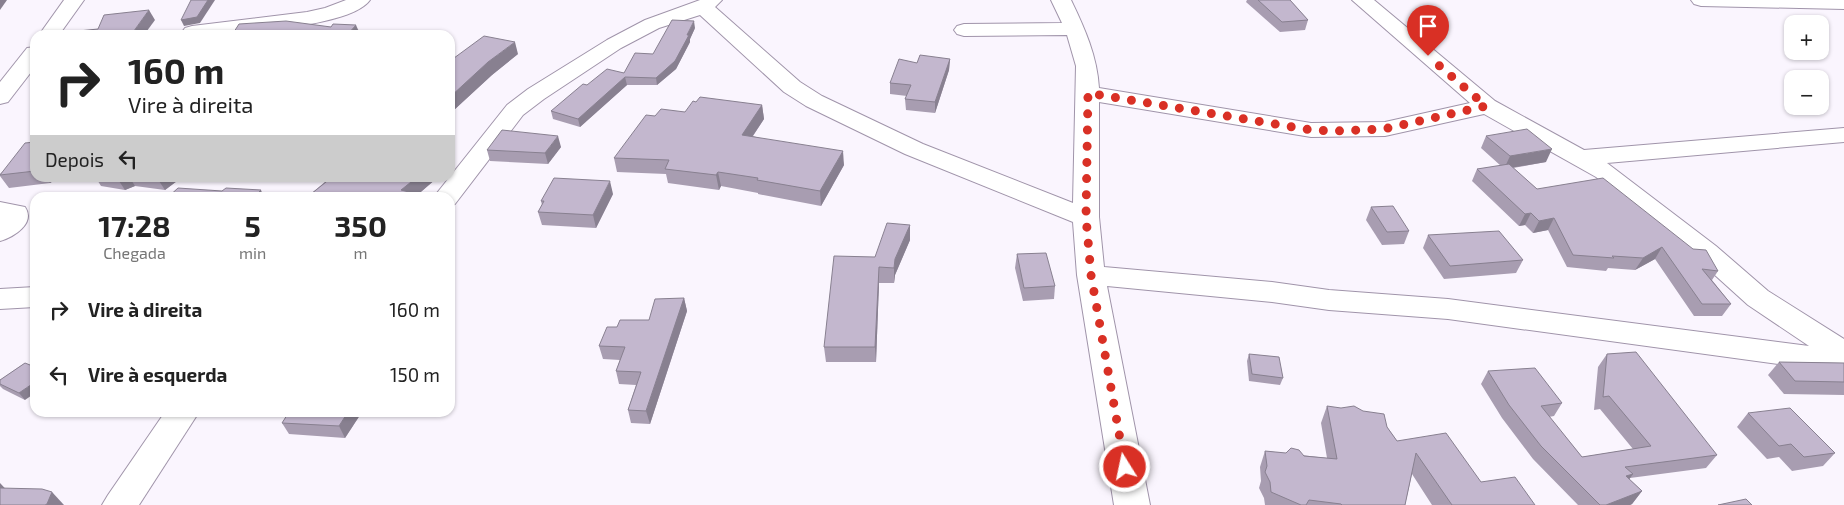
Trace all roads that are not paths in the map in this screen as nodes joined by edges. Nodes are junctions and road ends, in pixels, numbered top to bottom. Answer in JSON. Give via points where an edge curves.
{"nodes":[{"id":1,"x":74,"y":0,"type":"edge"},
{"id":2,"x":360,"y":0,"type":"edge"},
{"id":3,"x":1061,"y":0,"type":"edge"},
{"id":4,"x":1362,"y":0,"type":"edge"},
{"id":5,"x":1701,"y":0,"type":"edge"},
{"id":6,"x":707,"y":3,"type":"edge"},
{"id":7,"x":1844,"y":3,"type":"edge"},
{"id":8,"x":1075,"y":29,"type":"junction"},
{"id":9,"x":52,"y":30,"type":"edge"},
{"id":10,"x":208,"y":30,"type":"edge"},
{"id":11,"x":964,"y":30,"type":"dead end"},
{"id":12,"x":30,"y":59,"type":"edge"},
{"id":13,"x":1088,"y":93,"type":"junction"},
{"id":14,"x":0,"y":97,"type":"edge"},
{"id":15,"x":1486,"y":106,"type":"junction"},
{"id":16,"x":1844,"y":135,"type":"edge"},
{"id":17,"x":1579,"y":158,"type":"junction"},
{"id":18,"x":451,"y":192,"type":"edge"},
{"id":19,"x":0,"y":210,"type":"edge"},
{"id":20,"x":1086,"y":217,"type":"junction"},
{"id":21,"x":0,"y":232,"type":"edge"},
{"id":22,"x":1091,"y":275,"type":"junction"},
{"id":23,"x":30,"y":297,"type":"edge"},
{"id":24,"x":0,"y":299,"type":"edge"},
{"id":25,"x":1844,"y":354,"type":"edge"},
{"id":26,"x":1844,"y":362,"type":"edge"},
{"id":27,"x":180,"y":417,"type":"edge"},
{"id":28,"x":120,"y":505,"type":"edge"},
{"id":29,"x":1132,"y":505,"type":"edge"}],
"edges":[{"from":1,"to":9,"type":"street"},
{"from":2,"to":10,"type":"street","via":[[335,12]]},
{"from":3,"to":8,"type":"street"},
{"from":4,"to":15,"type":"street"},
{"from":5,"to":7,"type":"street"},
{"from":6,"to":18,"type":"street","via":[[652,24],[614,44],[529,99],[515,110]]},
{"from":6,"to":20,"type":"street","via":[[792,87],[814,101],[914,149]]},
{"from":8,"to":11,"type":"street"},
{"from":8,"to":13,"type":"street","via":[[1087,66]]},
{"from":12,"to":14,"type":"street"},
{"from":13,"to":15,"type":"street","via":[[1311,130],[1336,131],[1401,126]]},
{"from":13,"to":20,"type":"street"},
{"from":15,"to":17,"type":"street"},
{"from":16,"to":17,"type":"street"},
{"from":17,"to":25,"type":"street","via":[[1625,186],[1758,298]]},
{"from":19,"to":21,"type":"street","via":[[16,213],[16,219]]},
{"from":20,"to":22,"type":"street"},
{"from":22,"to":26,"type":"street","via":[[1448,309]]},
{"from":22,"to":29,"type":"street"},
{"from":23,"to":24,"type":"street"},
{"from":27,"to":28,"type":"street"}]}
